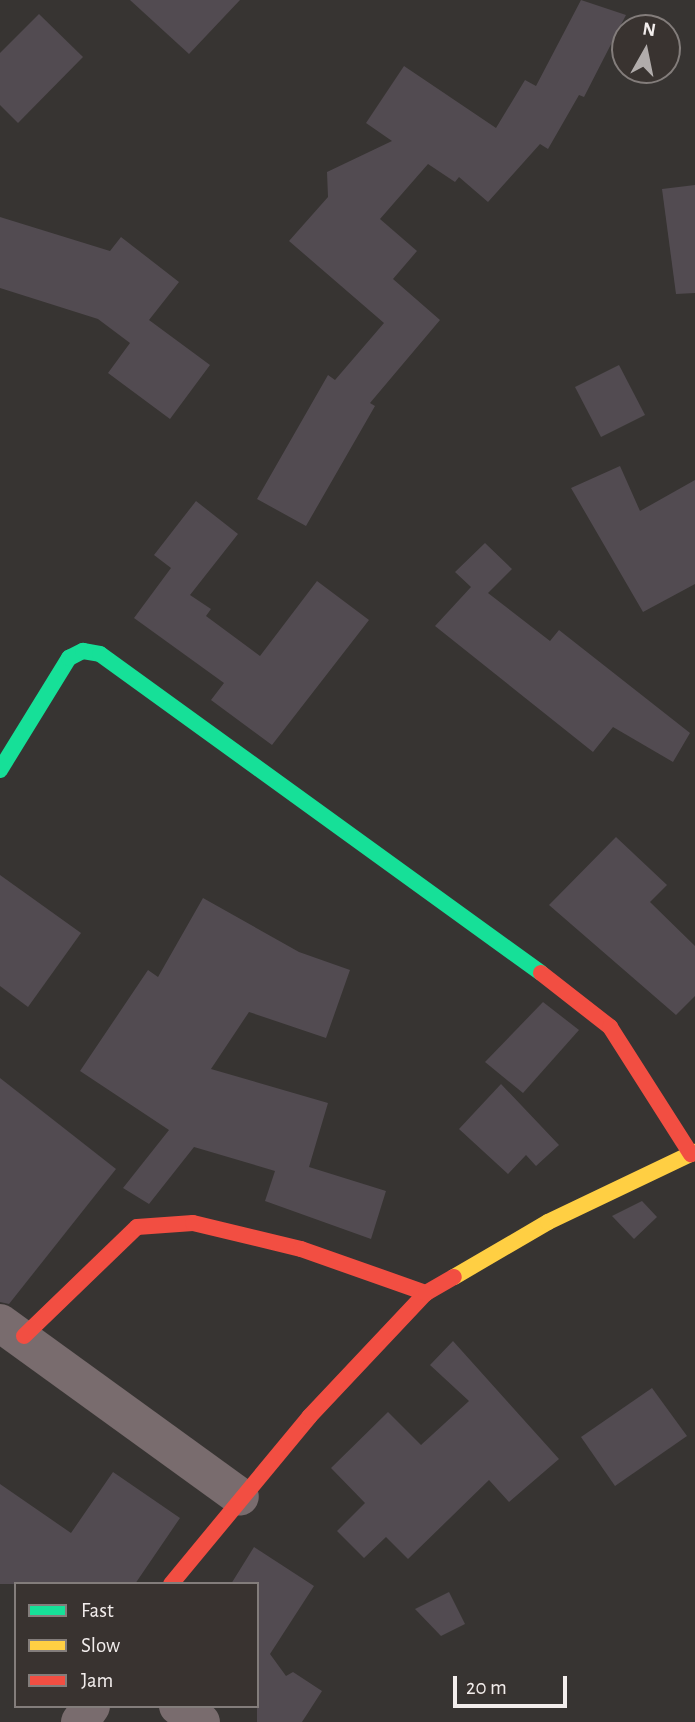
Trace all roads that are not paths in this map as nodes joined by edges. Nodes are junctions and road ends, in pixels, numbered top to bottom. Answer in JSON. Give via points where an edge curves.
{"nodes":[{"id":1,"x":0,"y":770,"type":"edge"},
{"id":2,"x":693,"y":1153,"type":"edge"},
{"id":3,"x":426,"y":1293,"type":"junction"},
{"id":4,"x":12,"y":1329,"type":"edge"},
{"id":5,"x":240,"y":1497,"type":"junction"},
{"id":6,"x":174,"y":1582,"type":"edge"},
{"id":7,"x":181,"y":1708,"type":"edge"},
{"id":8,"x":201,"y":1722,"type":"edge"}],
"edges":[{"from":1,"to":2,"type":"street","via":[[69,658],[83,651],[100,654],[476,922],[610,1027]]},
{"from":2,"to":3,"type":"street","via":[[548,1222]]},
{"from":3,"to":4,"type":"street","via":[[301,1249],[194,1223],[137,1227]]},
{"from":3,"to":5,"type":"street"},
{"from":4,"to":5,"type":"street"},
{"from":5,"to":6,"type":"street"},
{"from":7,"to":8,"type":"street"}]}
